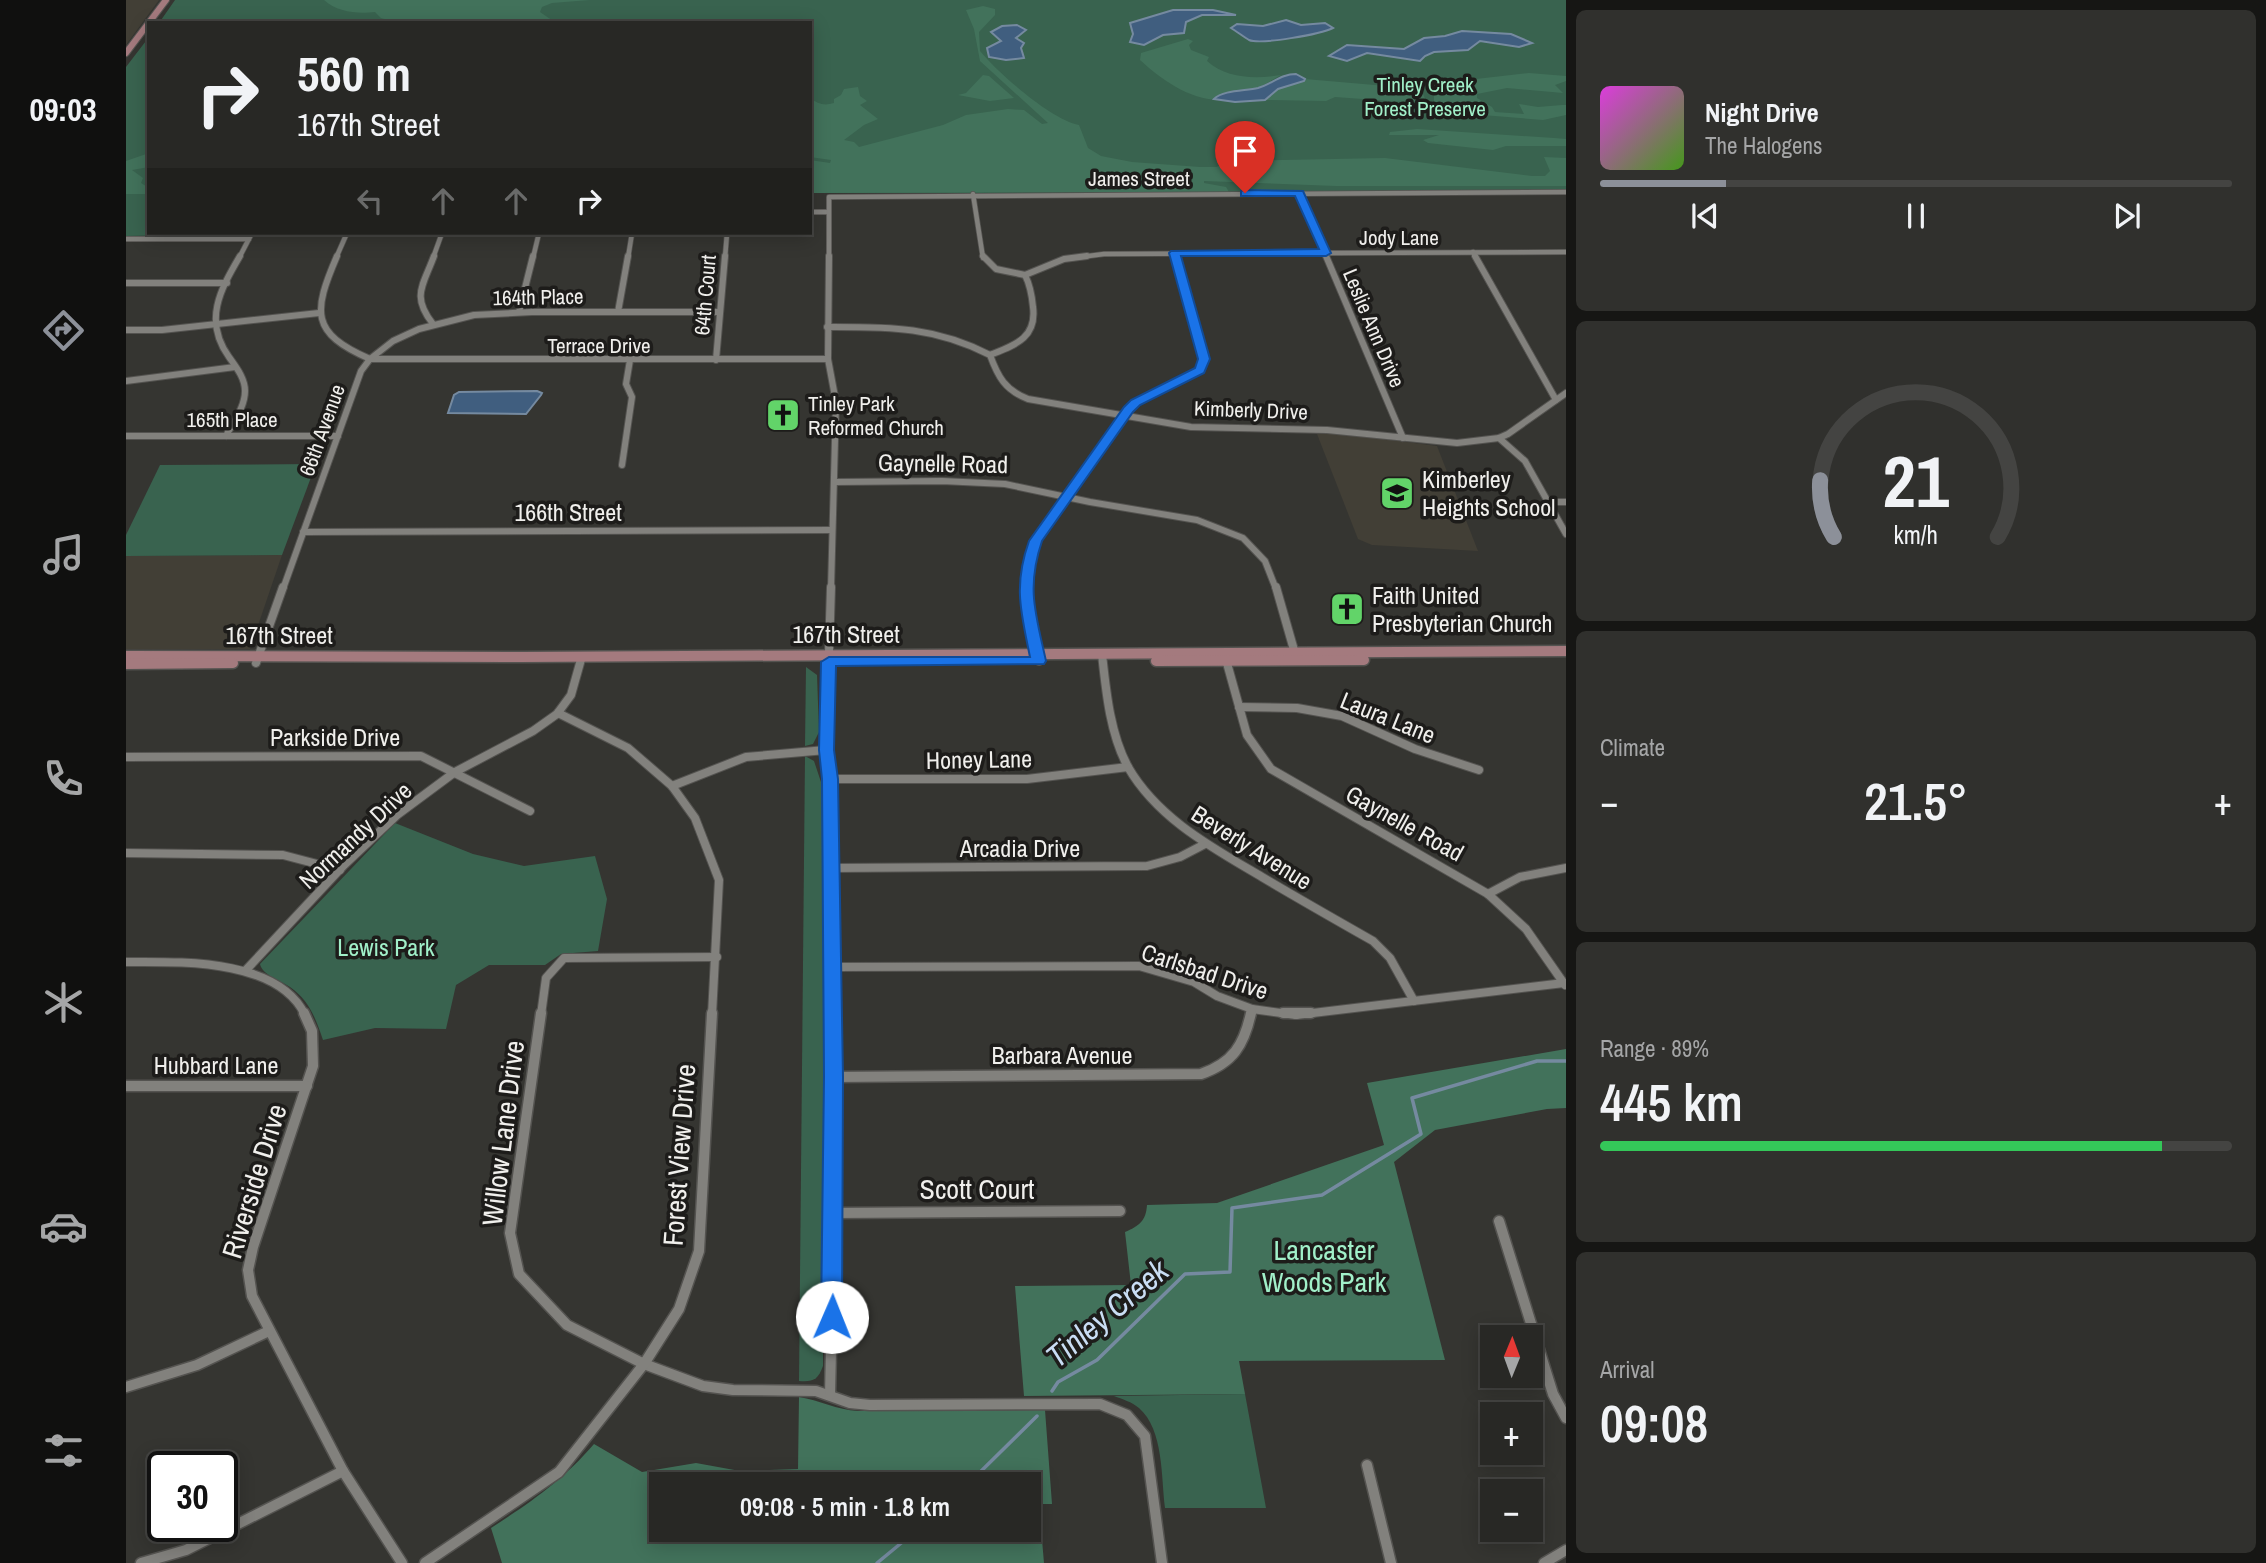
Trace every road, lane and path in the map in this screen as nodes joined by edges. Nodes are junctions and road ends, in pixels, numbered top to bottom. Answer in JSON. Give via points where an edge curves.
{"nodes":[{"id":1,"x":166,"y":0,"type":"edge"},
{"id":2,"x":150,"y":21,"type":"edge"},
{"id":3,"x":147,"y":25,"type":"edge"},
{"id":4,"x":126,"y":53,"type":"edge"},
{"id":5,"x":1566,"y":192,"type":"edge"},
{"id":6,"x":1299,"y":193,"type":"junction"},
{"id":7,"x":972,"y":194,"type":"junction"},
{"id":8,"x":812,"y":212,"type":"edge"},
{"id":9,"x":828,"y":212,"type":"junction"},
{"id":10,"x":346,"y":235,"type":"edge"},
{"id":11,"x":441,"y":235,"type":"edge"},
{"id":12,"x":538,"y":235,"type":"edge"},
{"id":13,"x":632,"y":235,"type":"edge"},
{"id":14,"x":727,"y":235,"type":"edge"},
{"id":15,"x":251,"y":236,"type":"edge"},
{"id":16,"x":126,"y":239,"type":"edge"},
{"id":17,"x":1473,"y":252,"type":"junction"},
{"id":18,"x":1566,"y":252,"type":"edge"},
{"id":19,"x":1175,"y":253,"type":"junction"},
{"id":20,"x":1326,"y":253,"type":"junction"},
{"id":21,"x":1025,"y":275,"type":"junction"},
{"id":22,"x":126,"y":283,"type":"edge"},
{"id":23,"x":227,"y":283,"type":"junction"},
{"id":24,"x":519,"y":312,"type":"junction"},
{"id":25,"x":618,"y":312,"type":"junction"},
{"id":26,"x":718,"y":312,"type":"junction"},
{"id":27,"x":319,"y":313,"type":"junction"},
{"id":28,"x":433,"y":324,"type":"junction"},
{"id":29,"x":214,"y":325,"type":"junction"},
{"id":30,"x":827,"y":327,"type":"junction"},
{"id":31,"x":126,"y":330,"type":"edge"},
{"id":32,"x":990,"y":355,"type":"junction"},
{"id":33,"x":370,"y":359,"type":"junction"},
{"id":34,"x":828,"y":359,"type":"junction"},
{"id":35,"x":630,"y":360,"type":"junction"},
{"id":36,"x":716,"y":360,"type":"junction"},
{"id":37,"x":235,"y":367,"type":"junction"},
{"id":38,"x":126,"y":381,"type":"edge"},
{"id":39,"x":1566,"y":393,"type":"edge"},
{"id":40,"x":1556,"y":400,"type":"junction"},
{"id":41,"x":1125,"y":416,"type":"junction"},
{"id":42,"x":126,"y":436,"type":"edge"},
{"id":43,"x":226,"y":436,"type":"junction"},
{"id":44,"x":338,"y":436,"type":"junction"},
{"id":45,"x":1403,"y":438,"type":"junction"},
{"id":46,"x":1499,"y":438,"type":"junction"},
{"id":47,"x":622,"y":465,"type":"dead end"},
{"id":48,"x":835,"y":482,"type":"junction"},
{"id":49,"x":1067,"y":498,"type":"junction"},
{"id":50,"x":1549,"y":502,"type":"junction"},
{"id":51,"x":1566,"y":502,"type":"edge"},
{"id":52,"x":832,"y":530,"type":"junction"},
{"id":53,"x":303,"y":532,"type":"junction"},
{"id":54,"x":1566,"y":534,"type":"edge"},
{"id":55,"x":1566,"y":651,"type":"edge"},
{"id":56,"x":126,"y":656,"type":"edge"},
{"id":57,"x":1102,"y":657,"type":"junction"},
{"id":58,"x":1226,"y":657,"type":"junction"},
{"id":59,"x":1296,"y":657,"type":"junction"},
{"id":60,"x":829,"y":658,"type":"junction"},
{"id":61,"x":1038,"y":658,"type":"junction"},
{"id":62,"x":1566,"y":658,"type":"edge"},
{"id":63,"x":257,"y":659,"type":"junction"},
{"id":64,"x":581,"y":659,"type":"junction"},
{"id":65,"x":126,"y":664,"type":"edge"},
{"id":66,"x":1239,"y":707,"type":"junction"},
{"id":67,"x":558,"y":713,"type":"junction"},
{"id":68,"x":826,"y":750,"type":"junction"},
{"id":69,"x":126,"y":757,"type":"edge"},
{"id":70,"x":1129,"y":768,"type":"junction"},
{"id":71,"x":1479,"y":771,"type":"dead end"},
{"id":72,"x":456,"y":772,"type":"junction"},
{"id":73,"x":830,"y":779,"type":"junction"},
{"id":74,"x":672,"y":786,"type":"junction"},
{"id":75,"x":530,"y":811,"type":"dead end"},
{"id":76,"x":1205,"y":844,"type":"junction"},
{"id":77,"x":126,"y":853,"type":"edge"},
{"id":78,"x":830,"y":868,"type":"junction"},
{"id":79,"x":1566,"y":868,"type":"edge"},
{"id":80,"x":340,"y":870,"type":"junction"},
{"id":81,"x":1488,"y":894,"type":"junction"},
{"id":82,"x":717,"y":957,"type":"junction"},
{"id":83,"x":126,"y":962,"type":"edge"},
{"id":84,"x":832,"y":967,"type":"junction"},
{"id":85,"x":246,"y":970,"type":"junction"},
{"id":86,"x":1565,"y":985,"type":"edge"},
{"id":87,"x":1414,"y":1001,"type":"junction"},
{"id":88,"x":1252,"y":1009,"type":"junction"},
{"id":89,"x":833,"y":1077,"type":"junction"},
{"id":90,"x":126,"y":1086,"type":"edge"},
{"id":91,"x":307,"y":1086,"type":"junction"},
{"id":92,"x":1120,"y":1211,"type":"dead end"},
{"id":93,"x":834,"y":1213,"type":"junction"},
{"id":94,"x":1499,"y":1221,"type":"dead end"},
{"id":95,"x":269,"y":1331,"type":"junction"},
{"id":96,"x":644,"y":1364,"type":"junction"},
{"id":97,"x":126,"y":1387,"type":"edge"},
{"id":98,"x":830,"y":1395,"type":"junction"},
{"id":99,"x":1566,"y":1418,"type":"edge"},
{"id":100,"x":1367,"y":1465,"type":"dead end"},
{"id":101,"x":343,"y":1471,"type":"junction"},
{"id":102,"x":1566,"y":1550,"type":"edge"},
{"id":103,"x":141,"y":1563,"type":"edge"},
{"id":104,"x":402,"y":1563,"type":"edge"},
{"id":105,"x":425,"y":1563,"type":"edge"},
{"id":106,"x":1162,"y":1563,"type":"edge"},
{"id":107,"x":1391,"y":1563,"type":"edge"},
{"id":108,"x":1544,"y":1563,"type":"edge"}],
"edges":[{"from":1,"to":2,"type":"main road"},
{"from":3,"to":4,"type":"main road"},
{"from":5,"to":6,"type":"street","name":"James Street"},
{"from":6,"to":7,"type":"street","name":"James Street"},
{"from":6,"to":20,"type":"street","name":"Leslie Ann Drive"},
{"from":7,"to":9,"type":"street","name":"James Street","via":[[839,195],[829,197]]},
{"from":7,"to":21,"type":"street","via":[[983,258],[996,270]]},
{"from":8,"to":9,"type":"street"},
{"from":9,"to":30,"type":"street"},
{"from":10,"to":27,"type":"street","via":[[321,293]]},
{"from":11,"to":28,"type":"street","via":[[419,299]]},
{"from":12,"to":24,"type":"street"},
{"from":13,"to":25,"type":"street"},
{"from":14,"to":26,"type":"street","name":"64th Court"},
{"from":15,"to":16,"type":"street"},
{"from":15,"to":23,"type":"street"},
{"from":17,"to":18,"type":"street","name":"Jody Lane"},
{"from":17,"to":20,"type":"street","name":"Jody Lane"},
{"from":17,"to":40,"type":"street"},
{"from":19,"to":20,"type":"street","name":"Jody Lane"},
{"from":19,"to":21,"type":"street","name":"Jody Lane","via":[[1083,255]]},
{"from":19,"to":41,"type":"street","via":[[1204,359],[1200,370],[1136,403]]},
{"from":20,"to":45,"type":"street","name":"Leslie Ann Drive"},
{"from":21,"to":32,"type":"street","via":[[1036,322],[1030,334]]},
{"from":22,"to":23,"type":"street"},
{"from":23,"to":29,"type":"street"},
{"from":24,"to":25,"type":"street","name":"164th Place"},
{"from":24,"to":28,"type":"street","name":"164th Place"},
{"from":25,"to":26,"type":"street","name":"164th Place"},
{"from":26,"to":36,"type":"street","name":"64th Court"},
{"from":27,"to":29,"type":"street"},
{"from":27,"to":33,"type":"street","name":"66th Avenue","via":[[331,338],[349,352]]},
{"from":28,"to":33,"type":"street","name":"164th Place","via":[[385,345]]},
{"from":29,"to":31,"type":"street"},
{"from":29,"to":37,"type":"street"},
{"from":30,"to":32,"type":"street","via":[[939,331]]},
{"from":30,"to":34,"type":"street"},
{"from":32,"to":41,"type":"street","name":"Kimberly Drive","via":[[1010,392]]},
{"from":33,"to":35,"type":"street","name":"Terrace Drive"},
{"from":33,"to":44,"type":"street","name":"66th Avenue","via":[[361,371]]},
{"from":34,"to":36,"type":"street","name":"Terrace Drive"},
{"from":34,"to":48,"type":"street","via":[[836,402]]},
{"from":35,"to":36,"type":"street","name":"Terrace Drive"},
{"from":35,"to":47,"type":"street","via":[[626,384],[632,397]]},
{"from":37,"to":38,"type":"street"},
{"from":37,"to":43,"type":"street","via":[[243,380],[244,395]]},
{"from":39,"to":40,"type":"street","name":"Kimberly Drive"},
{"from":40,"to":46,"type":"street","name":"Kimberly Drive"},
{"from":41,"to":45,"type":"street","name":"Kimberly Drive","via":[[1215,429],[1327,430]]},
{"from":41,"to":49,"type":"street"},
{"from":42,"to":43,"type":"street","name":"165th Place"},
{"from":43,"to":44,"type":"street","name":"165th Place"},
{"from":44,"to":53,"type":"street","name":"66th Avenue"},
{"from":45,"to":46,"type":"street","name":"Kimberly Drive","via":[[1457,443]]},
{"from":46,"to":50,"type":"street","via":[[1525,461]]},
{"from":48,"to":49,"type":"street","name":"Gaynelle Road","via":[[1005,484]]},
{"from":48,"to":52,"type":"street"},
{"from":49,"to":59,"type":"street","name":"Gaynelle Road","via":[[1197,519],[1244,538],[1269,569]]},
{"from":49,"to":61,"type":"street","via":[[1035,541],[1028,566],[1025,593]]},
{"from":50,"to":51,"type":"street"},
{"from":50,"to":54,"type":"street"},
{"from":52,"to":53,"type":"street","name":"166th Street"},
{"from":52,"to":60,"type":"street"},
{"from":53,"to":63,"type":"street","name":"66th Avenue"},
{"from":55,"to":59,"type":"main road","name":"167th Street"},
{"from":56,"to":63,"type":"main road","name":"167th Street"},
{"from":57,"to":58,"type":"main road","name":"167th Street"},
{"from":57,"to":61,"type":"main road","name":"167th Street"},
{"from":57,"to":70,"type":"street","name":"Beverly Avenue","via":[[1118,742]]},
{"from":58,"to":59,"type":"main road","name":"167th Street"},
{"from":58,"to":66,"type":"street","name":"Gaynelle Road"},
{"from":59,"to":62,"type":"main road","name":"167th Street"},
{"from":60,"to":61,"type":"main road","name":"167th Street"},
{"from":60,"to":64,"type":"main road","name":"167th Street"},
{"from":60,"to":68,"type":"street"},
{"from":63,"to":64,"type":"main road","name":"167th Street"},
{"from":63,"to":65,"type":"main road","name":"167th Street"},
{"from":64,"to":67,"type":"street","name":"Normandy Drive","via":[[574,688]]},
{"from":66,"to":71,"type":"street","name":"Laura Lane","via":[[1297,708],[1342,716]]},
{"from":66,"to":81,"type":"street","name":"Gaynelle Road","via":[[1250,743],[1278,774]]},
{"from":67,"to":72,"type":"street","name":"Normandy Drive"},
{"from":67,"to":74,"type":"street","name":"Forest View Drive","via":[[628,748]]},
{"from":68,"to":73,"type":"street"},
{"from":68,"to":74,"type":"street","via":[[746,757]]},
{"from":69,"to":72,"type":"street","name":"Parkside Drive","via":[[421,756]]},
{"from":70,"to":73,"type":"street","name":"Honey Lane","via":[[1027,779]]},
{"from":70,"to":76,"type":"street","name":"Beverly Avenue","via":[[1148,795]]},
{"from":72,"to":75,"type":"street","name":"Parkside Drive","via":[[506,803]]},
{"from":72,"to":80,"type":"street","name":"Normandy Drive","via":[[396,817]]},
{"from":73,"to":78,"type":"street"},
{"from":74,"to":82,"type":"street","name":"Forest View Drive","via":[[695,818],[719,880]]},
{"from":76,"to":78,"type":"street","name":"Arcadia Drive","via":[[1147,866]]},
{"from":76,"to":87,"type":"street","name":"Beverly Avenue","via":[[1373,941],[1390,958]]},
{"from":77,"to":80,"type":"street","via":[[283,855]]},
{"from":78,"to":84,"type":"street"},
{"from":79,"to":81,"type":"street","via":[[1520,877]]},
{"from":80,"to":85,"type":"street","name":"Normandy Drive"},
{"from":81,"to":86,"type":"street","name":"Gaynelle Road","via":[[1526,929]]},
{"from":82,"to":96,"type":"street","name":"Forest View Drive","via":[[699,1251],[679,1309]]},
{"from":82,"to":96,"type":"street","name":"Willow Lane Drive","via":[[565,958],[546,978],[510,1233],[519,1274],[567,1325]]},
{"from":83,"to":85,"type":"street","name":"Riverside Drive","via":[[194,962]]},
{"from":84,"to":88,"type":"street","name":"Carlsbad Drive","via":[[1139,966],[1194,982]]},
{"from":84,"to":89,"type":"street"},
{"from":85,"to":91,"type":"street","name":"Riverside Drive","via":[[290,994],[310,1024],[316,1042]]},
{"from":86,"to":87,"type":"street","name":"Carlsbad Drive"},
{"from":87,"to":88,"type":"street","name":"Carlsbad Drive","via":[[1312,1015]]},
{"from":88,"to":89,"type":"street","name":"Barbara Avenue","via":[[1234,1058],[1201,1074]]},
{"from":89,"to":93,"type":"street"},
{"from":90,"to":91,"type":"street","name":"Hubbard Lane"},
{"from":91,"to":95,"type":"street","name":"Riverside Drive","via":[[248,1270],[252,1296]]},
{"from":92,"to":93,"type":"street","name":"Scott Court"},
{"from":93,"to":98,"type":"street"},
{"from":94,"to":99,"type":"street","via":[[1553,1394]]},
{"from":95,"to":97,"type":"street","via":[[197,1366]]},
{"from":95,"to":101,"type":"street","name":"Riverside Drive"},
{"from":96,"to":98,"type":"street","name":"Willow Lane Drive","via":[[703,1386]]},
{"from":96,"to":105,"type":"street","name":"Forest View Drive","via":[[559,1472]]},
{"from":98,"to":106,"type":"street","name":"Willow Lane Drive","via":[[870,1405],[1100,1404],[1122,1410],[1145,1436]]},
{"from":100,"to":107,"type":"street"},
{"from":101,"to":103,"type":"street","via":[[186,1550]]},
{"from":101,"to":104,"type":"street","name":"Riverside Drive"},
{"from":102,"to":108,"type":"street"}]}
